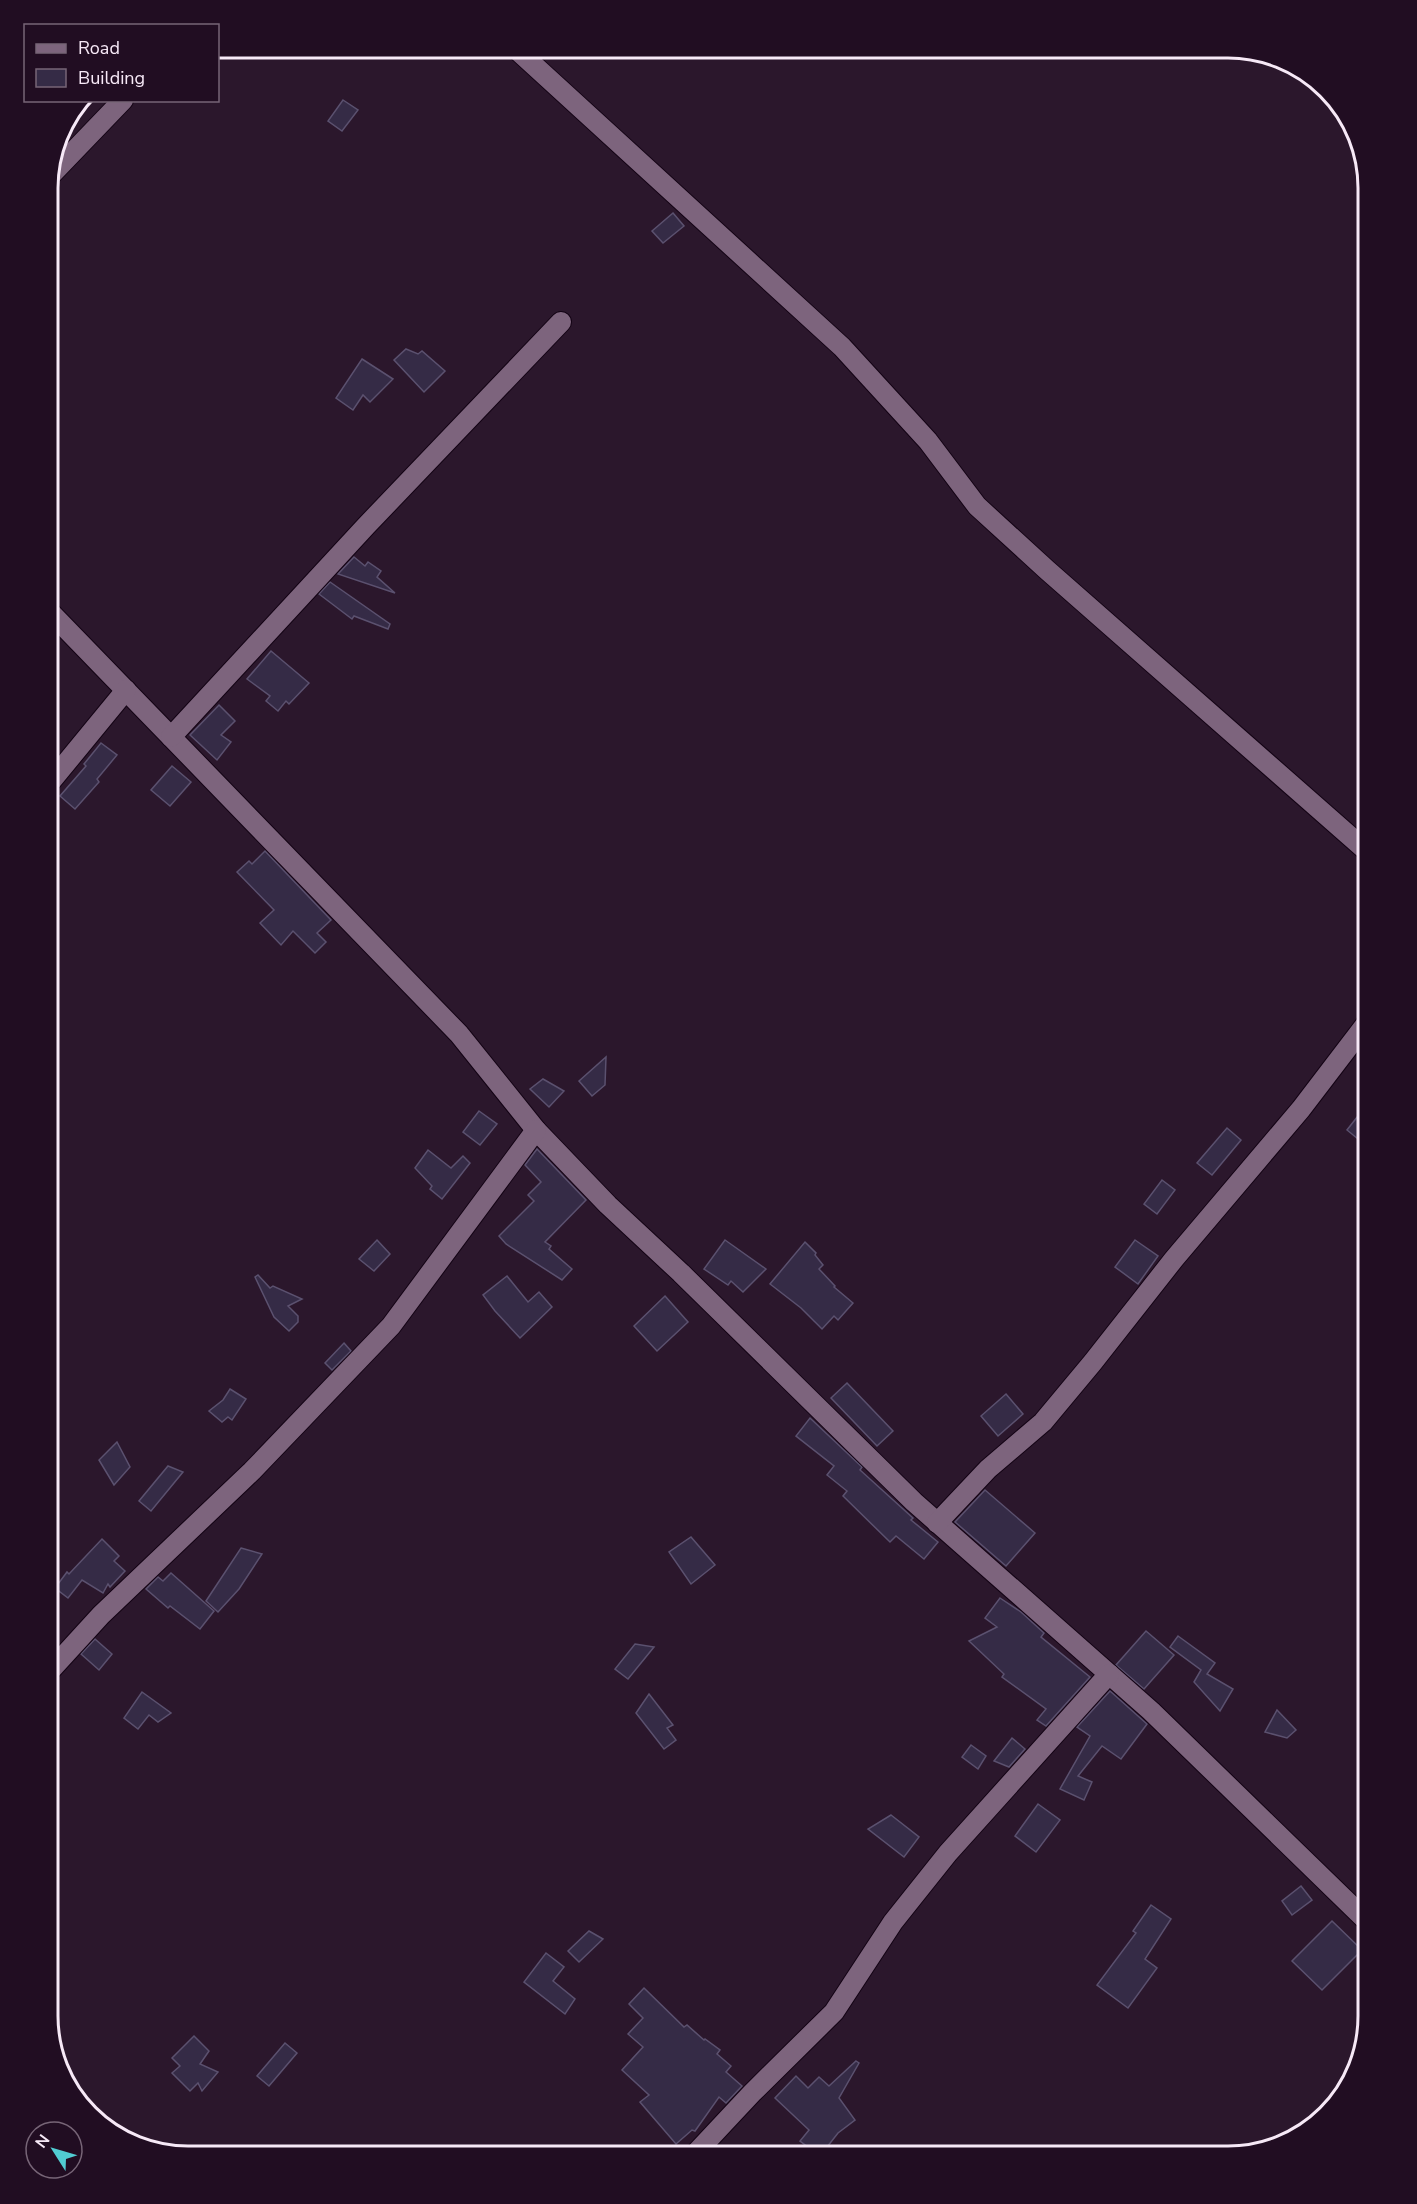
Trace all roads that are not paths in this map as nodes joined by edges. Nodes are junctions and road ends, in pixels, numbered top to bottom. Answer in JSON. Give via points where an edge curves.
{"nodes":[{"id":1,"x":526,"y":58,"type":"edge"},
{"id":2,"x":121,"y":102,"type":"edge"},
{"id":3,"x":61,"y":164,"type":"edge"},
{"id":4,"x":561,"y":322,"type":"dead end"},
{"id":5,"x":59,"y":621,"type":"edge"},
{"id":6,"x":126,"y":690,"type":"junction"},
{"id":7,"x":171,"y":737,"type":"junction"},
{"id":8,"x":59,"y":772,"type":"edge"},
{"id":9,"x":1358,"y":843,"type":"edge"},
{"id":10,"x":1358,"y":1034,"type":"edge"},
{"id":11,"x":536,"y":1131,"type":"junction"},
{"id":12,"x":937,"y":1523,"type":"junction"},
{"id":13,"x":58,"y":1662,"type":"edge"},
{"id":14,"x":1109,"y":1674,"type":"junction"},
{"id":15,"x":1358,"y":1912,"type":"edge"},
{"id":16,"x":703,"y":2145,"type":"edge"}],
"edges":[{"from":1,"to":9,"type":"street","via":[[842,347],[928,441],[977,506]]},
{"from":2,"to":3,"type":"street"},
{"from":4,"to":7,"type":"street"},
{"from":5,"to":6,"type":"street"},
{"from":6,"to":7,"type":"street"},
{"from":6,"to":8,"type":"street"},
{"from":7,"to":11,"type":"street","via":[[459,1034]]},
{"from":10,"to":12,"type":"street","via":[[1043,1422],[988,1469]]},
{"from":11,"to":12,"type":"street"},
{"from":11,"to":13,"type":"street","via":[[391,1326],[252,1471],[101,1615]]},
{"from":12,"to":14,"type":"street"},
{"from":14,"to":15,"type":"street"},
{"from":14,"to":16,"type":"street","via":[[948,1853],[893,1922],[834,2012]]}]}
